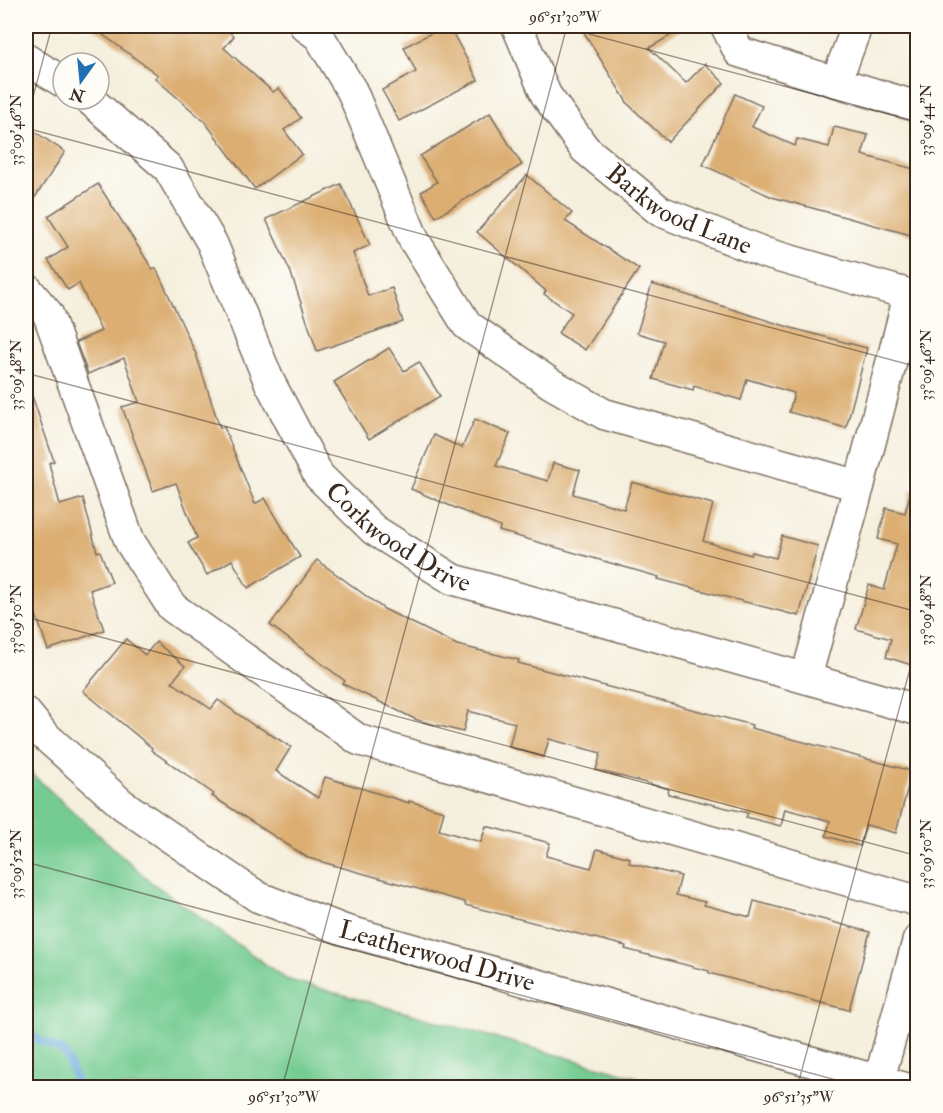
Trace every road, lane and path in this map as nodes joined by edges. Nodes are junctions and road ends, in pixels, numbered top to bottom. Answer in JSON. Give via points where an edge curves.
{"nodes":[{"id":1,"x":305,"y":26,"type":"edge"},
{"id":2,"x":517,"y":26,"type":"edge"},
{"id":3,"x":726,"y":26,"type":"edge"},
{"id":4,"x":857,"y":26,"type":"edge"},
{"id":5,"x":26,"y":59,"type":"edge"},
{"id":6,"x":51,"y":75,"type":"edge"},
{"id":7,"x":836,"y":82,"type":"junction"},
{"id":8,"x":918,"y":107,"type":"edge"},
{"id":9,"x":103,"y":111,"type":"edge"},
{"id":10,"x":26,"y":288,"type":"edge"},
{"id":11,"x":913,"y":296,"type":"edge"},
{"id":12,"x":859,"y":486,"type":"junction"},
{"id":13,"x":806,"y":678,"type":"junction"},
{"id":14,"x":918,"y":710,"type":"edge"},
{"id":15,"x":26,"y":713,"type":"edge"},
{"id":16,"x":918,"y":901,"type":"edge"},
{"id":17,"x":918,"y":940,"type":"edge"},
{"id":18,"x":892,"y":1084,"type":"edge"}],
"edges":[{"from":1,"to":12,"type":"street","via":[[319,36],[352,91],[414,240],[467,325],[550,383],[604,414]]},
{"from":2,"to":11,"type":"street","name":"Barkwood Lane","via":[[546,95],[585,149],[660,211],[765,253]]},
{"from":3,"to":7,"type":"street","via":[[739,52]]},
{"from":4,"to":7,"type":"street"},
{"from":5,"to":6,"type":"street"},
{"from":7,"to":8,"type":"street"},
{"from":9,"to":13,"type":"street","name":"Corkwood Drive","via":[[168,168],[212,243],[268,381],[319,476],[374,530],[453,579]]},
{"from":10,"to":16,"type":"street","via":[[48,314],[130,542],[172,607],[359,740]]},
{"from":11,"to":12,"type":"street"},
{"from":12,"to":13,"type":"street"},
{"from":13,"to":14,"type":"street","name":"Corkwood Drive"},
{"from":15,"to":18,"type":"street","name":"Leatherwood Drive","via":[[43,735],[123,805],[258,897],[338,928]]},
{"from":17,"to":18,"type":"street"}]}
